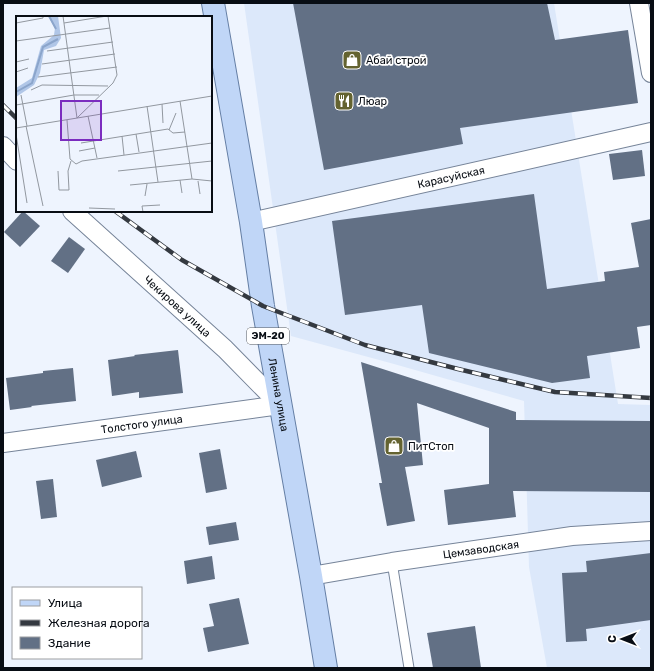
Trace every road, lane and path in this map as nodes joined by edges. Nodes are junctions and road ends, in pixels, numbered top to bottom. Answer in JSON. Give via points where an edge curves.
{"nodes":[{"id":1,"x":213,"y":3,"type":"edge"},
{"id":2,"x":639,"y":3,"type":"edge"},
{"id":3,"x":651,"y":73,"type":"edge"},
{"id":4,"x":651,"y":132,"type":"edge"},
{"id":5,"x":3,"y":146,"type":"edge"},
{"id":6,"x":16,"y":160,"type":"edge"},
{"id":7,"x":73,"y":212,"type":"edge"},
{"id":8,"x":251,"y":222,"type":"junction"},
{"id":9,"x":280,"y":404,"type":"junction"},
{"id":10,"x":3,"y":443,"type":"edge"},
{"id":11,"x":651,"y":531,"type":"edge"},
{"id":12,"x":392,"y":562,"type":"junction"},
{"id":13,"x":311,"y":576,"type":"junction"},
{"id":14,"x":326,"y":668,"type":"edge"},
{"id":15,"x":409,"y":668,"type":"edge"}],
"edges":[{"from":1,"to":8,"type":"main road","name":"Ленина улица","number":"ЭМ-20"},
{"from":2,"to":3,"type":"street"},
{"from":4,"to":8,"type":"street","name":"Карасуйская"},
{"from":5,"to":6,"type":"street"},
{"from":7,"to":9,"type":"street","name":"Чекирова улица","via":[[225,349]]},
{"from":8,"to":9,"type":"main road","name":"Ленина улица","number":"ЭМ-20"},
{"from":9,"to":10,"type":"street","name":"Толстого улица"},
{"from":9,"to":13,"type":"main road","name":"Ленина улица","number":"ЭМ-20"},
{"from":11,"to":12,"type":"street","name":"Цемзаводская","via":[[572,536]]},
{"from":12,"to":13,"type":"street","name":"Цемзаводская"},
{"from":12,"to":15,"type":"lane"},
{"from":13,"to":14,"type":"main road","name":"Ленина улица","number":"ЭМ-20"}]}
